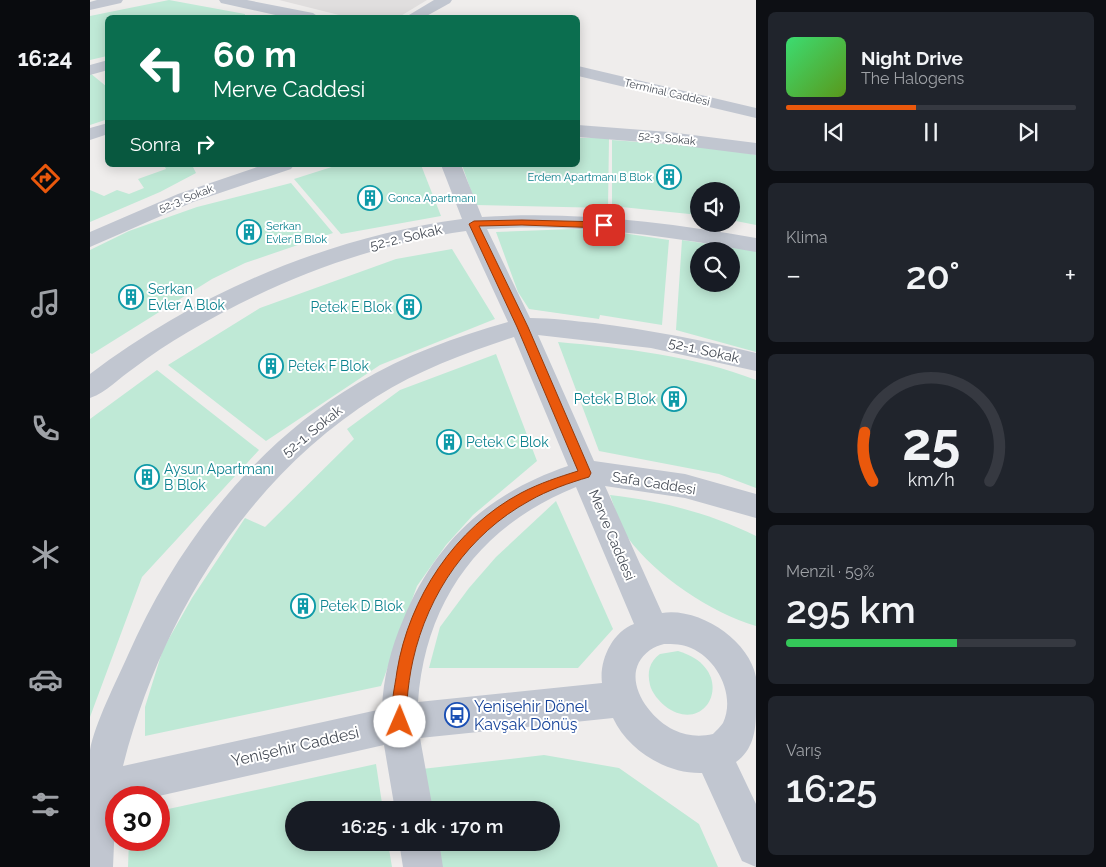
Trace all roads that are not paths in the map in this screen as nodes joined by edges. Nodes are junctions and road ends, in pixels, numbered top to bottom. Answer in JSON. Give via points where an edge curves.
{"nodes":[{"id":1,"x":116,"y":0,"type":"edge"},
{"id":2,"x":226,"y":0,"type":"edge"},
{"id":3,"x":451,"y":4,"type":"edge"},
{"id":4,"x":90,"y":6,"type":"edge"},
{"id":5,"x":284,"y":15,"type":"edge"},
{"id":6,"x":420,"y":15,"type":"edge"},
{"id":7,"x":580,"y":71,"type":"edge"},
{"id":8,"x":756,"y":113,"type":"edge"},
{"id":9,"x":105,"y":129,"type":"edge"},
{"id":10,"x":580,"y":131,"type":"edge"},
{"id":11,"x":90,"y":134,"type":"edge"},
{"id":12,"x":756,"y":149,"type":"edge"},
{"id":13,"x":278,"y":167,"type":"edge"},
{"id":14,"x":452,"y":167,"type":"edge"},
{"id":15,"x":474,"y":224,"type":"junction"},
{"id":16,"x":90,"y":240,"type":"edge"},
{"id":17,"x":756,"y":245,"type":"edge"},
{"id":18,"x":522,"y":327,"type":"junction"},
{"id":19,"x":756,"y":362,"type":"edge"},
{"id":20,"x":90,"y":388,"type":"edge"},
{"id":21,"x":585,"y":473,"type":"junction"},
{"id":22,"x":756,"y":506,"type":"edge"},
{"id":23,"x":653,"y":630,"type":"junction"},
{"id":24,"x":750,"y":681,"type":"edge"},
{"id":25,"x":622,"y":699,"type":"junction"},
{"id":26,"x":400,"y":722,"type":"junction"},
{"id":27,"x":712,"y":753,"type":"junction"},
{"id":28,"x":94,"y":791,"type":"edge"},
{"id":29,"x":413,"y":801,"type":"edge"},
{"id":30,"x":756,"y":847,"type":"edge"},
{"id":31,"x":420,"y":851,"type":"edge"},
{"id":32,"x":93,"y":867,"type":"edge"},
{"id":33,"x":423,"y":867,"type":"edge"}],
"edges":[{"from":1,"to":4,"type":"street"},
{"from":2,"to":5,"type":"street"},
{"from":3,"to":6,"type":"street"},
{"from":7,"to":8,"type":"street","name":"Terminal Caddesi"},
{"from":9,"to":11,"type":"street"},
{"from":10,"to":12,"type":"street","name":"52-3. Sokak"},
{"from":13,"to":16,"type":"street","name":"52-3. Sokak","via":[[173,202]]},
{"from":14,"to":15,"type":"street","name":"Merve Caddesi"},
{"from":15,"to":17,"type":"street","name":"52-2. Sokak","via":[[542,222],[620,226]]},
{"from":15,"to":18,"type":"street","name":"Merve Caddesi"},
{"from":15,"to":20,"type":"street","name":"52-2. Sokak","via":[[390,240],[314,263],[264,283],[180,326]]},
{"from":18,"to":19,"type":"street","name":"52-1. Sokak","via":[[588,331],[663,341]]},
{"from":18,"to":21,"type":"street","name":"Merve Caddesi"},
{"from":18,"to":28,"type":"street","name":"52-1. Sokak","via":[[441,352],[363,392],[304,436],[256,480],[194,560],[166,608],[140,661]]},
{"from":21,"to":22,"type":"street","name":"Safa Caddesi","via":[[667,482]]},
{"from":21,"to":23,"type":"street","name":"Merve Caddesi"},
{"from":21,"to":26,"type":"street","name":"Safa Caddesi","via":[[554,483],[498,514],[451,561],[432,590],[417,623],[406,660]]},
{"from":23,"to":24,"type":"street","via":[[688,630],[712,641]]},
{"from":23,"to":25,"type":"street","via":[[625,650],[618,673]]},
{"from":24,"to":27,"type":"street","via":[[749,708],[742,732],[724,748]]},
{"from":25,"to":26,"type":"street","name":"Yenişehir Caddesi"},
{"from":25,"to":27,"type":"street","via":[[636,723],[658,743],[685,753]]},
{"from":26,"to":28,"type":"street","name":"Yenişehir Caddesi"},
{"from":26,"to":29,"type":"street","name":"Safa Caddesi"},
{"from":27,"to":30,"type":"street"},
{"from":28,"to":32,"type":"street","name":"52-1. Sokak"},
{"from":31,"to":33,"type":"street"}]}
